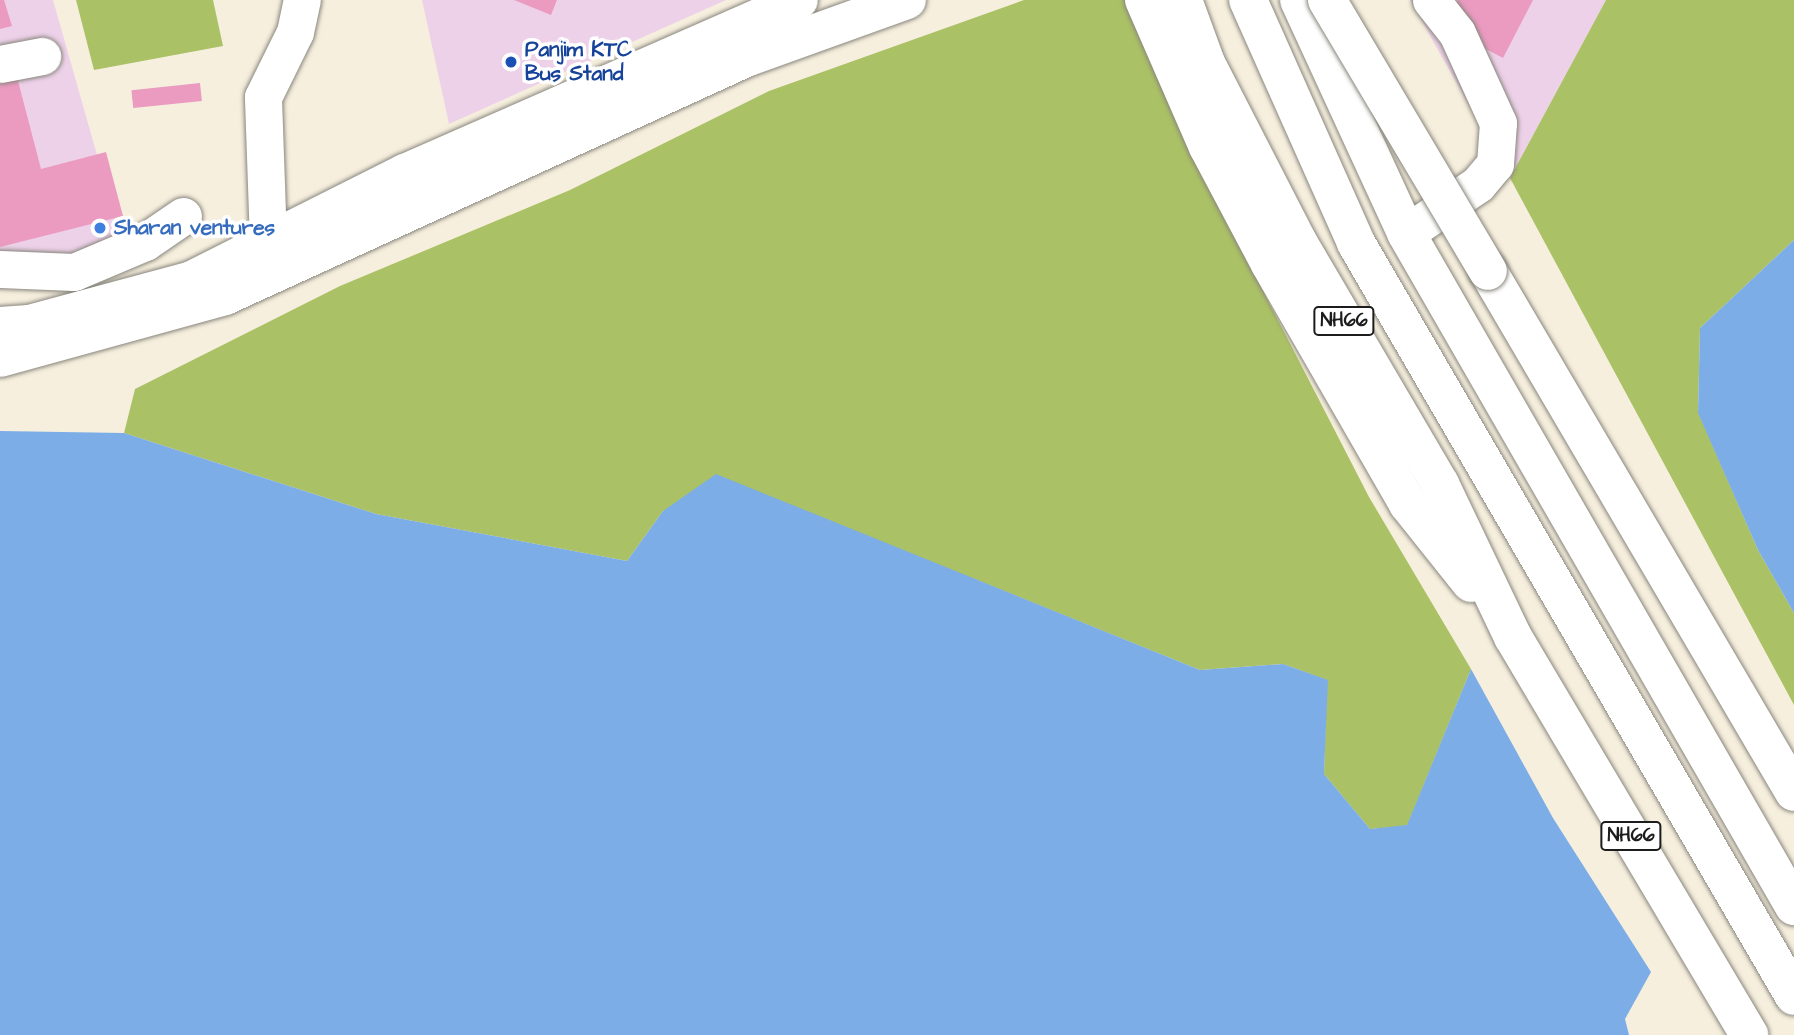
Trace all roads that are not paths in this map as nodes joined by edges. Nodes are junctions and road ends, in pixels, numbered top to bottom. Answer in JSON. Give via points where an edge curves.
{"nodes":[{"id":1,"x":302,"y":0,"type":"edge"},
{"id":2,"x":799,"y":0,"type":"edge"},
{"id":3,"x":907,"y":0,"type":"edge"},
{"id":4,"x":1144,"y":0,"type":"edge"},
{"id":5,"x":1183,"y":0,"type":"edge"},
{"id":6,"x":1248,"y":0,"type":"edge"},
{"id":7,"x":1299,"y":0,"type":"edge"},
{"id":8,"x":1327,"y":0,"type":"edge"},
{"id":9,"x":1431,"y":0,"type":"edge"},
{"id":10,"x":42,"y":56,"type":"dead end"},
{"id":11,"x":0,"y":64,"type":"edge"},
{"id":12,"x":183,"y":216,"type":"dead end"},
{"id":13,"x":1406,"y":233,"type":"junction"},
{"id":14,"x":268,"y":242,"type":"junction"},
{"id":15,"x":0,"y":269,"type":"edge"},
{"id":16,"x":0,"y":326,"type":"edge"},
{"id":17,"x":0,"y":358,"type":"edge"},
{"id":18,"x":1513,"y":637,"type":"junction"},
{"id":19,"x":1794,"y":792,"type":"edge"},
{"id":20,"x":1794,"y":906,"type":"edge"},
{"id":21,"x":1794,"y":996,"type":"edge"},
{"id":22,"x":1749,"y":1035,"type":"edge"}],
"edges":[{"from":1,"to":14,"type":"lane","via":[[295,32],[263,97]]},
{"from":2,"to":14,"type":"main road","via":[[405,173]]},
{"from":3,"to":17,"type":"main road","via":[[746,58],[225,296]]},
{"from":4,"to":18,"type":"main road","via":[[1214,159],[1408,504]]},
{"from":5,"to":18,"type":"main road","number":"NH66","via":[[1206,63],[1298,242],[1440,484]]},
{"from":6,"to":21,"type":"main road","via":[[1356,243]]},
{"from":7,"to":13,"type":"main road"},
{"from":8,"to":19,"type":"main road","bridge":true,"via":[[1629,505]]},
{"from":9,"to":13,"type":"lane","via":[[1457,33],[1498,123],[1495,164],[1478,184]]},
{"from":10,"to":11,"type":"lane"},
{"from":12,"to":15,"type":"lane","via":[[145,242],[74,272]]},
{"from":13,"to":20,"type":"main road"},
{"from":14,"to":16,"type":"main road","via":[[192,280],[29,324]]},
{"from":18,"to":22,"type":"main road","number":"NH66"}]}
